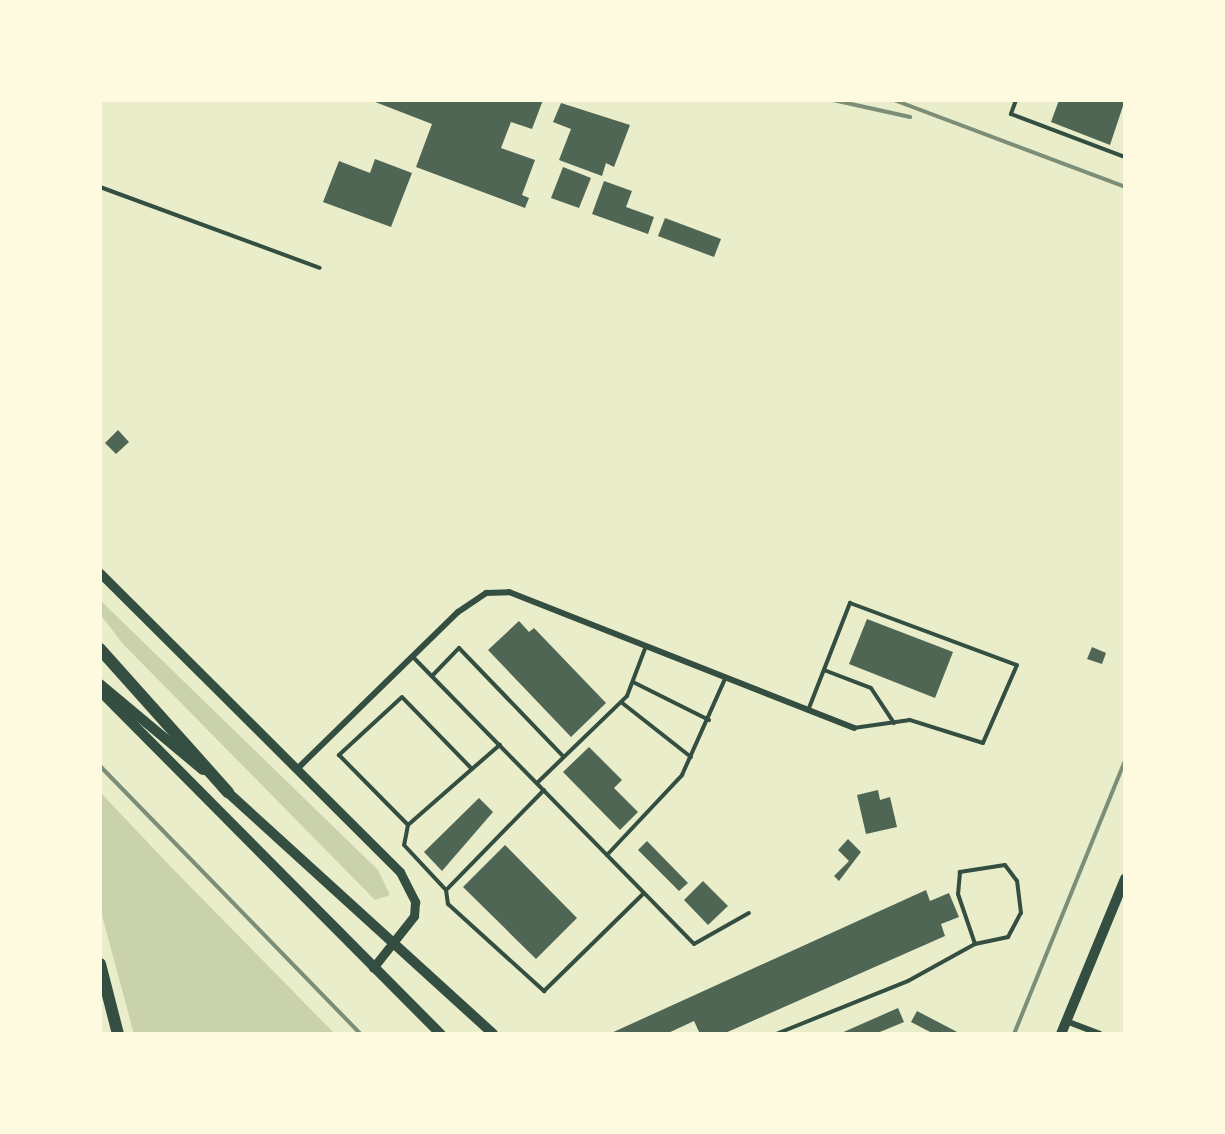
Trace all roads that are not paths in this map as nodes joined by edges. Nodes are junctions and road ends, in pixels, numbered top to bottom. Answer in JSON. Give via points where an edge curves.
{"nodes":[{"id":1,"x":1016,"y":100,"type":"edge"},
{"id":2,"x":1125,"y":158,"type":"edge"},
{"id":3,"x":100,"y":187,"type":"edge"},
{"id":4,"x":320,"y":268,"type":"dead end"},
{"id":5,"x":100,"y":574,"type":"edge"},
{"id":6,"x":646,"y":646,"type":"junction"},
{"id":7,"x":100,"y":649,"type":"edge"},
{"id":8,"x":412,"y":656,"type":"junction"},
{"id":9,"x":824,"y":670,"type":"junction"},
{"id":10,"x":432,"y":676,"type":"junction"},
{"id":11,"x":726,"y":677,"type":"junction"},
{"id":12,"x":632,"y":682,"type":"junction"},
{"id":13,"x":100,"y":688,"type":"edge"},
{"id":14,"x":620,"y":702,"type":"junction"},
{"id":15,"x":808,"y":710,"type":"junction"},
{"id":16,"x":709,"y":720,"type":"junction"},
{"id":17,"x":894,"y":723,"type":"junction"},
{"id":18,"x":854,"y":728,"type":"joint"},
{"id":19,"x":500,"y":745,"type":"junction"},
{"id":20,"x":564,"y":757,"type":"junction"},
{"id":21,"x":692,"y":757,"type":"junction"},
{"id":22,"x":472,"y":769,"type":"junction"},
{"id":23,"x":296,"y":770,"type":"junction"},
{"id":24,"x":538,"y":784,"type":"junction"},
{"id":25,"x":544,"y":790,"type":"junction"},
{"id":26,"x":228,"y":792,"type":"junction"},
{"id":27,"x":408,"y":825,"type":"junction"},
{"id":28,"x":608,"y":855,"type":"junction"},
{"id":29,"x":1125,"y":878,"type":"edge"},
{"id":30,"x":446,"y":890,"type":"junction"},
{"id":31,"x":644,"y":892,"type":"junction"},
{"id":32,"x":749,"y":913,"type":"dead end"},
{"id":33,"x":974,"y":944,"type":"junction"},
{"id":34,"x":394,"y":945,"type":"junction"},
{"id":35,"x":100,"y":964,"type":"edge"},
{"id":36,"x":372,"y":968,"type":"junction"},
{"id":37,"x":1066,"y":1021,"type":"junction"},
{"id":38,"x":118,"y":1034,"type":"edge"},
{"id":39,"x":441,"y":1034,"type":"edge"},
{"id":40,"x":493,"y":1034,"type":"edge"},
{"id":41,"x":776,"y":1034,"type":"edge"},
{"id":42,"x":1061,"y":1034,"type":"edge"},
{"id":43,"x":1100,"y":1034,"type":"edge"}],
"edges":[{"from":1,"to":2,"type":"lane","via":[[1011,114]]},
{"from":3,"to":4,"type":"lane"},
{"from":5,"to":23,"type":"main road"},
{"from":6,"to":8,"type":"street","via":[[508,592],[486,593]]},
{"from":6,"to":11,"type":"street"},
{"from":6,"to":12,"type":"lane"},
{"from":7,"to":26,"type":"highway"},
{"from":8,"to":10,"type":"lane"},
{"from":8,"to":23,"type":"street"},
{"from":9,"to":15,"type":"lane"},
{"from":9,"to":17,"type":"lane","via":[[871,688]]},
{"from":9,"to":17,"type":"lane","via":[[850,603],[1017,665],[983,743],[910,720]]},
{"from":10,"to":19,"type":"lane"},
{"from":10,"to":20,"type":"lane","via":[[459,648]]},
{"from":11,"to":15,"type":"street"},
{"from":11,"to":16,"type":"lane"},
{"from":12,"to":14,"type":"lane"},
{"from":12,"to":16,"type":"lane"},
{"from":13,"to":26,"type":"main road"},
{"from":13,"to":36,"type":"main road"},
{"from":14,"to":20,"type":"lane"},
{"from":14,"to":21,"type":"lane"},
{"from":15,"to":18,"type":"street"},
{"from":16,"to":21,"type":"lane"},
{"from":17,"to":18,"type":"lane"},
{"from":19,"to":22,"type":"lane"},
{"from":19,"to":24,"type":"lane"},
{"from":20,"to":24,"type":"lane"},
{"from":21,"to":28,"type":"lane","via":[[663,800]]},
{"from":22,"to":27,"type":"lane"},
{"from":22,"to":27,"type":"lane","via":[[402,698],[339,755]]},
{"from":23,"to":34,"type":"main road","via":[[410,886],[414,916]]},
{"from":24,"to":25,"type":"lane"},
{"from":25,"to":28,"type":"lane"},
{"from":25,"to":30,"type":"lane"},
{"from":26,"to":34,"type":"main road"},
{"from":27,"to":30,"type":"lane","via":[[404,845]]},
{"from":28,"to":31,"type":"lane"},
{"from":29,"to":37,"type":"main road"},
{"from":30,"to":31,"type":"lane","via":[[448,904],[544,991]]},
{"from":31,"to":32,"type":"lane","via":[[694,944]]},
{"from":33,"to":33,"type":"lane","via":[[1008,937],[1021,913],[1017,882],[1005,865],[960,872],[956,882]]},
{"from":33,"to":41,"type":"lane","via":[[908,981]]},
{"from":34,"to":36,"type":"main road"},
{"from":34,"to":40,"type":"main road"},
{"from":35,"to":38,"type":"highway"},
{"from":36,"to":39,"type":"main road"},
{"from":37,"to":42,"type":"main road"},
{"from":37,"to":43,"type":"street"}]}
